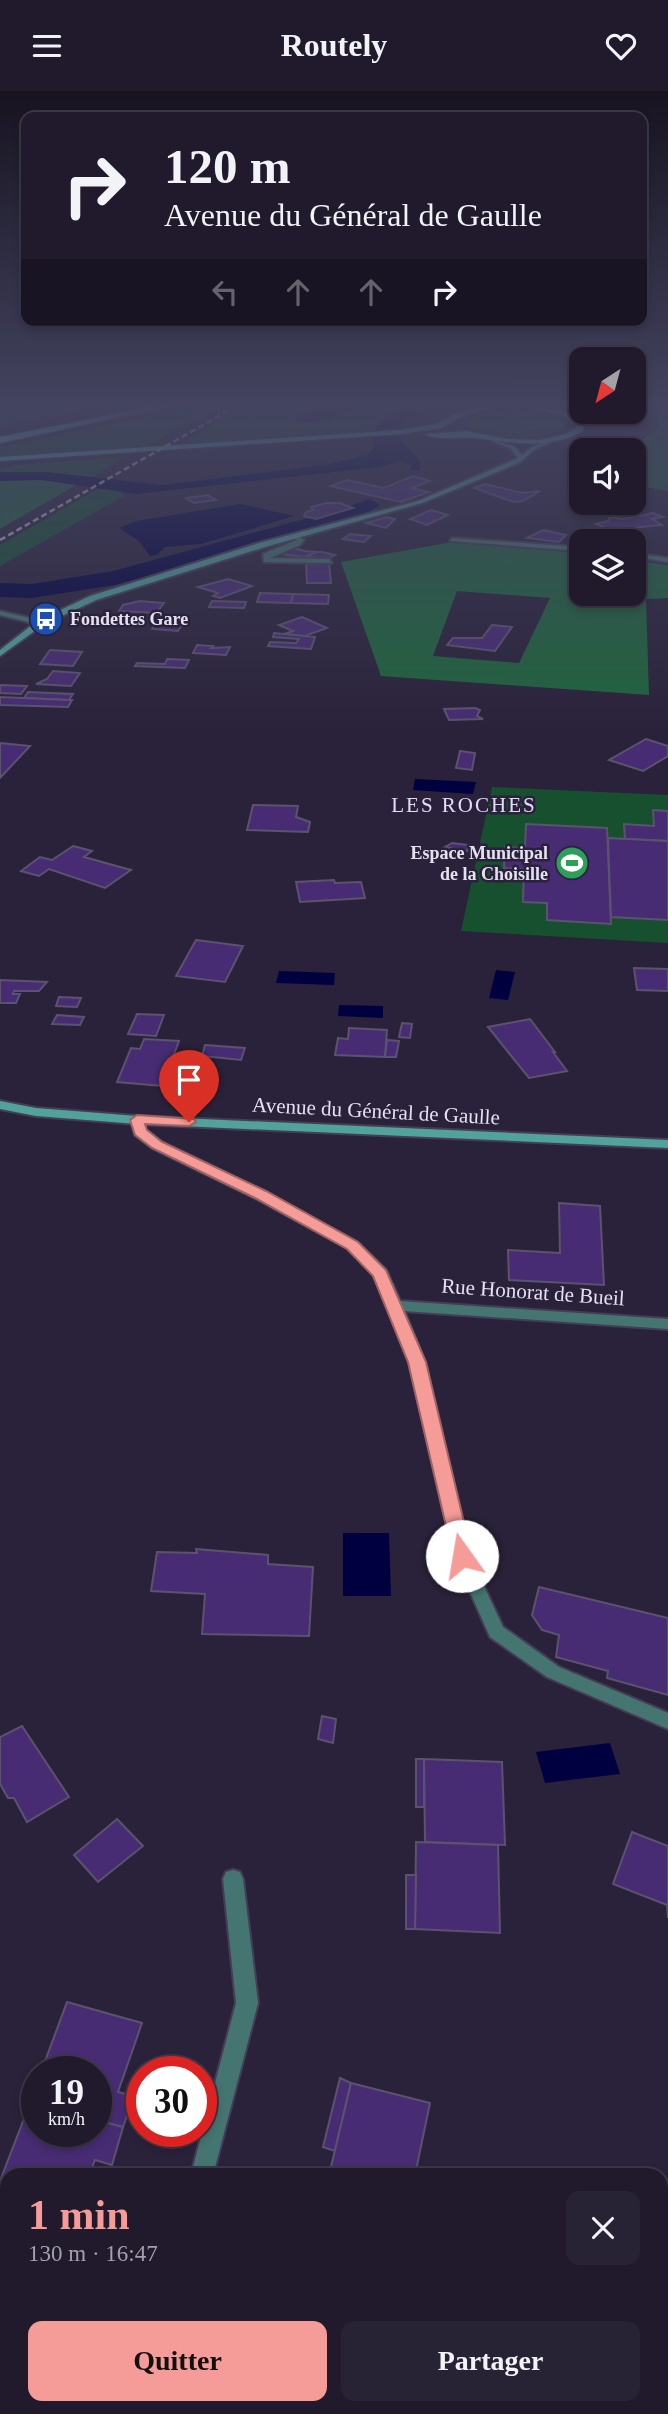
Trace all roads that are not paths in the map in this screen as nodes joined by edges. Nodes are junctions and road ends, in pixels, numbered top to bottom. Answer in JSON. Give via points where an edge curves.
{"nodes":[{"id":1,"x":369,"y":515,"type":"edge"},
{"id":2,"x":295,"y":535,"type":"junction"},
{"id":3,"x":452,"y":540,"type":"dead end"},
{"id":4,"x":569,"y":547,"type":"edge"},
{"id":5,"x":646,"y":556,"type":"edge"},
{"id":6,"x":668,"y":559,"type":"edge"},
{"id":7,"x":329,"y":561,"type":"dead end"},
{"id":8,"x":0,"y":613,"type":"edge"},
{"id":9,"x":40,"y":622,"type":"junction"},
{"id":10,"x":0,"y":654,"type":"edge"},
{"id":11,"x":0,"y":1105,"type":"edge"},
{"id":12,"x":137,"y":1120,"type":"junction"},
{"id":13,"x":668,"y":1144,"type":"edge"},
{"id":14,"x":395,"y":1306,"type":"junction"},
{"id":15,"x":668,"y":1324,"type":"edge"},
{"id":16,"x":668,"y":1721,"type":"edge"},
{"id":17,"x":233,"y":1879,"type":"dead end"},
{"id":18,"x":204,"y":2168,"type":"edge"}],
"edges":[{"from":1,"to":2,"type":"street"},
{"from":2,"to":7,"type":"street","via":[[300,540],[297,543],[267,560]]},
{"from":2,"to":9,"type":"street","via":[[148,579]]},
{"from":3,"to":4,"type":"street"},
{"from":5,"to":6,"type":"street"},
{"from":8,"to":9,"type":"street"},
{"from":9,"to":10,"type":"street"},
{"from":11,"to":12,"type":"street","name":"Avenue du Général de Gaulle"},
{"from":12,"to":13,"type":"street","name":"Avenue du Général de Gaulle"},
{"from":12,"to":14,"type":"street","via":[[140,1132],[157,1145],[352,1245],[381,1273]]},
{"from":14,"to":15,"type":"street","name":"Rue Honorat de Bueil"},
{"from":14,"to":16,"type":"street","via":[[417,1362],[462,1556],[496,1632],[553,1672]]},
{"from":17,"to":18,"type":"street","via":[[247,2003]]}]}
